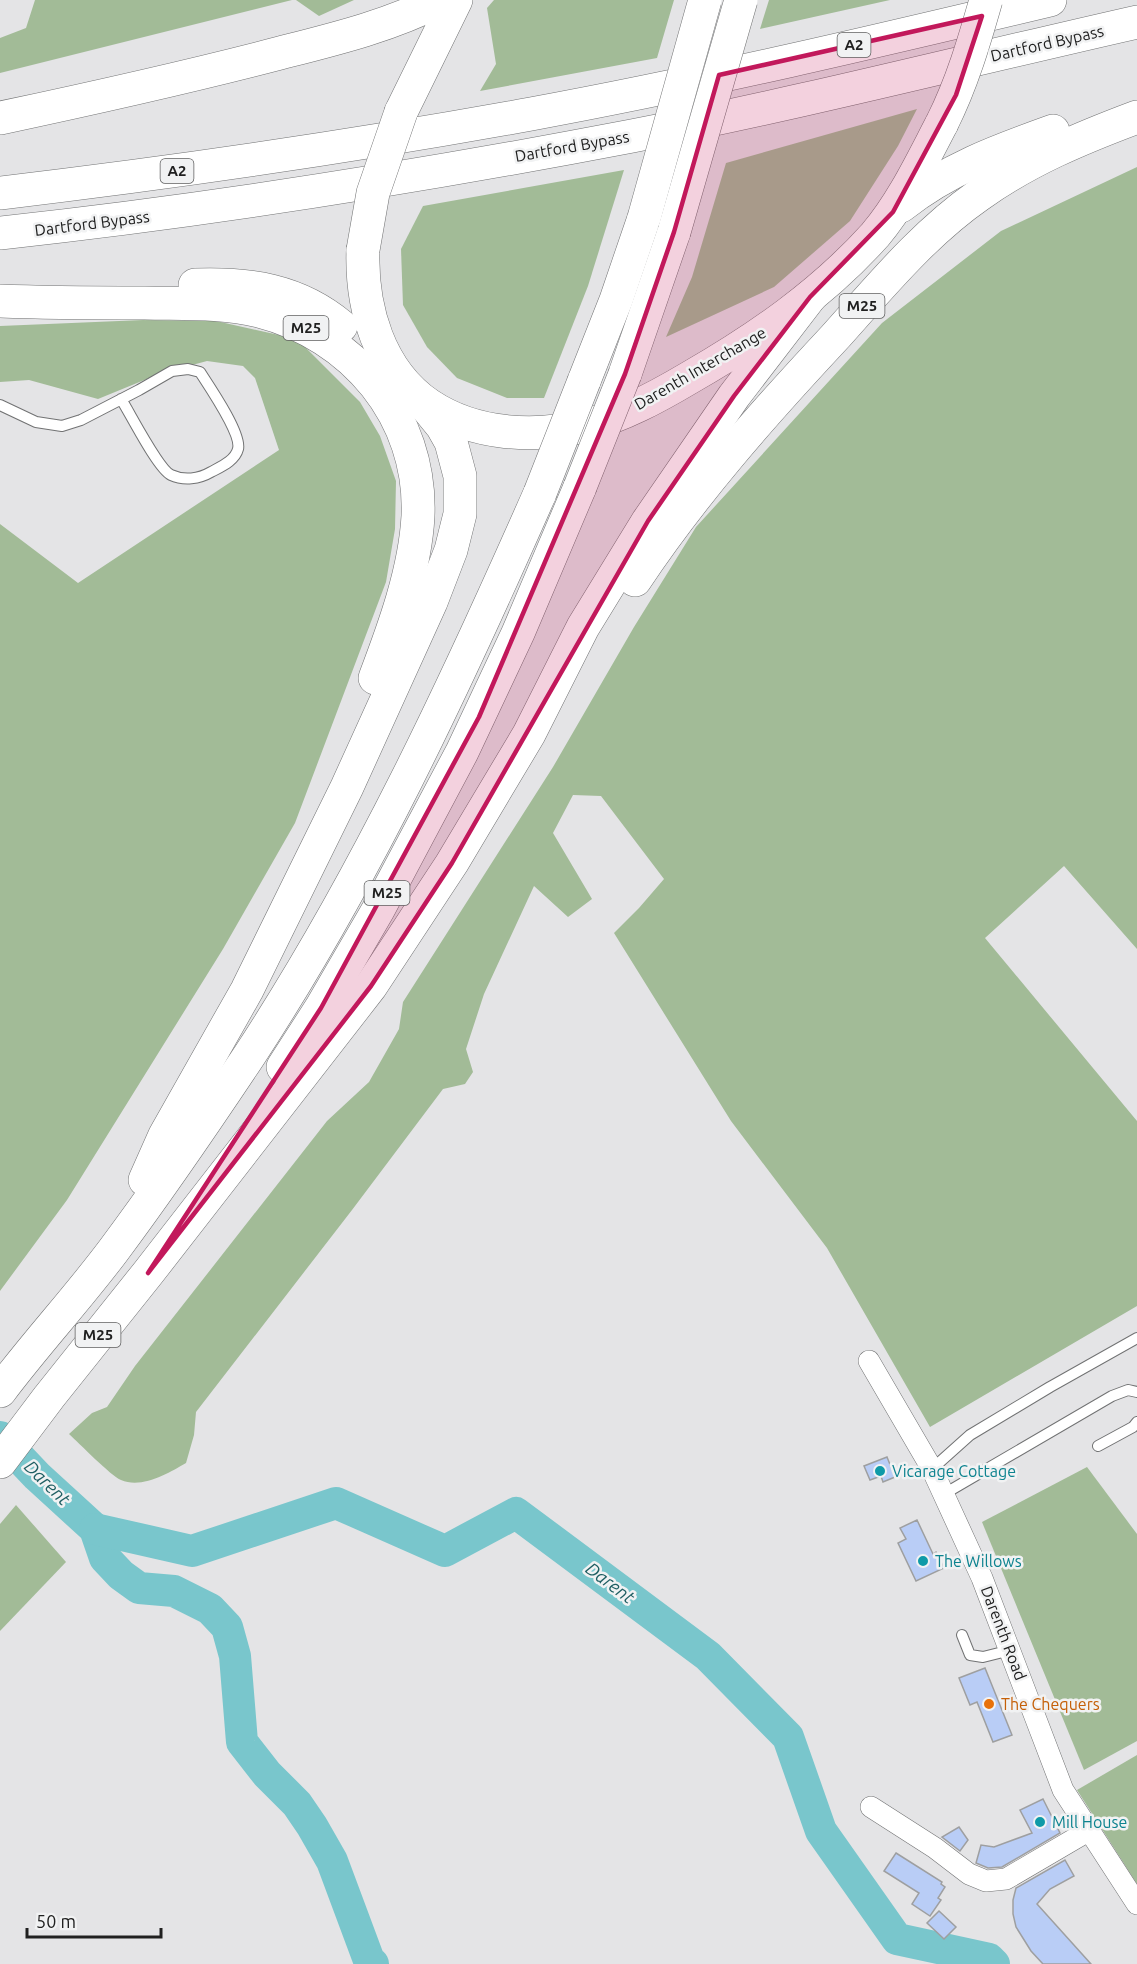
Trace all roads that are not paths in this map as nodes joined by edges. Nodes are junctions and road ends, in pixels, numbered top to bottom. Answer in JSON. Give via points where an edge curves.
{"nodes":[{"id":1,"x":440,"y":0,"type":"edge"},
{"id":2,"x":456,"y":0,"type":"edge"},
{"id":3,"x":705,"y":0,"type":"edge"},
{"id":4,"x":741,"y":0,"type":"edge"},
{"id":5,"x":986,"y":0,"type":"edge"},
{"id":6,"x":1050,"y":0,"type":"edge"},
{"id":7,"x":1137,"y":22,"type":"edge"},
{"id":8,"x":1137,"y":102,"type":"edge"},
{"id":9,"x":1137,"y":117,"type":"edge"},
{"id":10,"x":0,"y":118,"type":"edge"},
{"id":11,"x":0,"y":193,"type":"edge"},
{"id":12,"x":893,"y":212,"type":"junction"},
{"id":13,"x":0,"y":233,"type":"edge"},
{"id":14,"x":0,"y":296,"type":"edge"},
{"id":15,"x":810,"y":297,"type":"junction"},
{"id":16,"x":0,"y":301,"type":"edge"},
{"id":17,"x":395,"y":372,"type":"junction"},
{"id":18,"x":121,"y":399,"type":"junction"},
{"id":19,"x":420,"y":399,"type":"junction"},
{"id":20,"x":0,"y":405,"type":"edge"},
{"id":21,"x":529,"y":734,"type":"junction"},
{"id":22,"x":298,"y":883,"type":"junction"},
{"id":23,"x":112,"y":1252,"type":"junction"},
{"id":24,"x":148,"y":1273,"type":"junction"},
{"id":25,"x":1137,"y":1338,"type":"edge"},
{"id":26,"x":869,"y":1361,"type":"dead end"},
{"id":27,"x":9,"y":1380,"type":"edge"},
{"id":28,"x":1137,"y":1392,"type":"edge"},
{"id":29,"x":1137,"y":1422,"type":"edge"},
{"id":30,"x":1098,"y":1446,"type":"dead end"},
{"id":31,"x":0,"y":1462,"type":"edge"},
{"id":32,"x":932,"y":1469,"type":"junction"},
{"id":33,"x":944,"y":1494,"type":"junction"},
{"id":34,"x":962,"y":1635,"type":"dead end"},
{"id":35,"x":1011,"y":1650,"type":"junction"},
{"id":36,"x":871,"y":1807,"type":"dead end"},
{"id":37,"x":1088,"y":1831,"type":"junction"},
{"id":38,"x":1137,"y":1904,"type":"edge"}],
"edges":[{"from":1,"to":10,"type":"highway","via":[[398,20],[356,33],[227,67]]},
{"from":2,"to":17,"type":"highway","name":"Darenth Interchange","bridge":true,"via":[[401,112],[373,193],[363,250],[367,311]]},
{"from":3,"to":23,"type":"highway","number":"M25","bridge":true,"via":[[644,218],[616,300],[540,493],[448,698],[295,982]]},
{"from":4,"to":24,"type":"highway","number":"M25","bridge":true,"via":[[674,232],[625,374],[479,717],[378,910],[321,1008]]},
{"from":5,"to":12,"type":"highway","name":"Darenth Interchange","bridge":true,"via":[[960,84]]},
{"from":6,"to":11,"type":"highway","number":"A2","via":[[531,114],[154,175]]},
{"from":7,"to":13,"type":"highway","name":"Dartford Bypass","via":[[632,136],[307,193]]},
{"from":8,"to":12,"type":"highway","via":[[960,167]]},
{"from":9,"to":21,"type":"highway","number":"M25","via":[[1085,136],[1024,166],[961,208],[917,248],[790,384],[703,488]]},
{"from":12,"to":15,"type":"highway","name":"Darenth Interchange","via":[[873,237]]},
{"from":14,"to":17,"type":"highway","via":[[208,285],[262,288],[298,299],[327,314]]},
{"from":15,"to":19,"type":"highway","name":"Darenth Interchange","via":[[742,347],[680,383],[642,404],[588,425],[543,433],[484,428],[441,413]]},
{"from":15,"to":21,"type":"highway","number":"M25","via":[[734,396],[648,521],[583,627]]},
{"from":16,"to":22,"type":"highway","number":"M25","via":[[190,304],[233,307],[280,318],[319,336],[349,356],[378,389],[399,424],[414,470],[418,501],[405,593]]},
{"from":17,"to":19,"type":"highway","name":"Darenth Interchange"},
{"from":18,"to":18,"type":"lane","via":[[172,371],[200,372],[238,438],[238,449],[230,461],[203,476],[170,475]]},
{"from":18,"to":20,"type":"lane","via":[[62,426],[36,422]]},
{"from":19,"to":22,"type":"highway","number":"M25","via":[[442,426],[455,457],[461,497],[458,529],[389,696]]},
{"from":21,"to":24,"type":"highway","number":"M25","via":[[452,863],[371,986]]},
{"from":22,"to":23,"type":"highway","number":"M25","via":[[247,990],[165,1135]]},
{"from":23,"to":27,"type":"highway","number":"M25"},
{"from":24,"to":31,"type":"highway","number":"M25"},
{"from":25,"to":32,"type":"lane","via":[[970,1435]]},
{"from":26,"to":32,"type":"street","name":"Darenth Road"},
{"from":28,"to":33,"type":"lane","via":[[1128,1390],[1112,1396]]},
{"from":29,"to":30,"type":"lane"},
{"from":32,"to":33,"type":"street","name":"Darenth Road"},
{"from":33,"to":35,"type":"street","name":"Darenth Road"},
{"from":34,"to":35,"type":"lane","via":[[970,1655],[983,1657]]},
{"from":35,"to":37,"type":"street","name":"Darenth Road","via":[[1019,1686],[1063,1790]]},
{"from":36,"to":37,"type":"street","via":[[969,1874],[986,1881],[1005,1879]]},
{"from":37,"to":38,"type":"street","name":"Darenth Road"}]}
